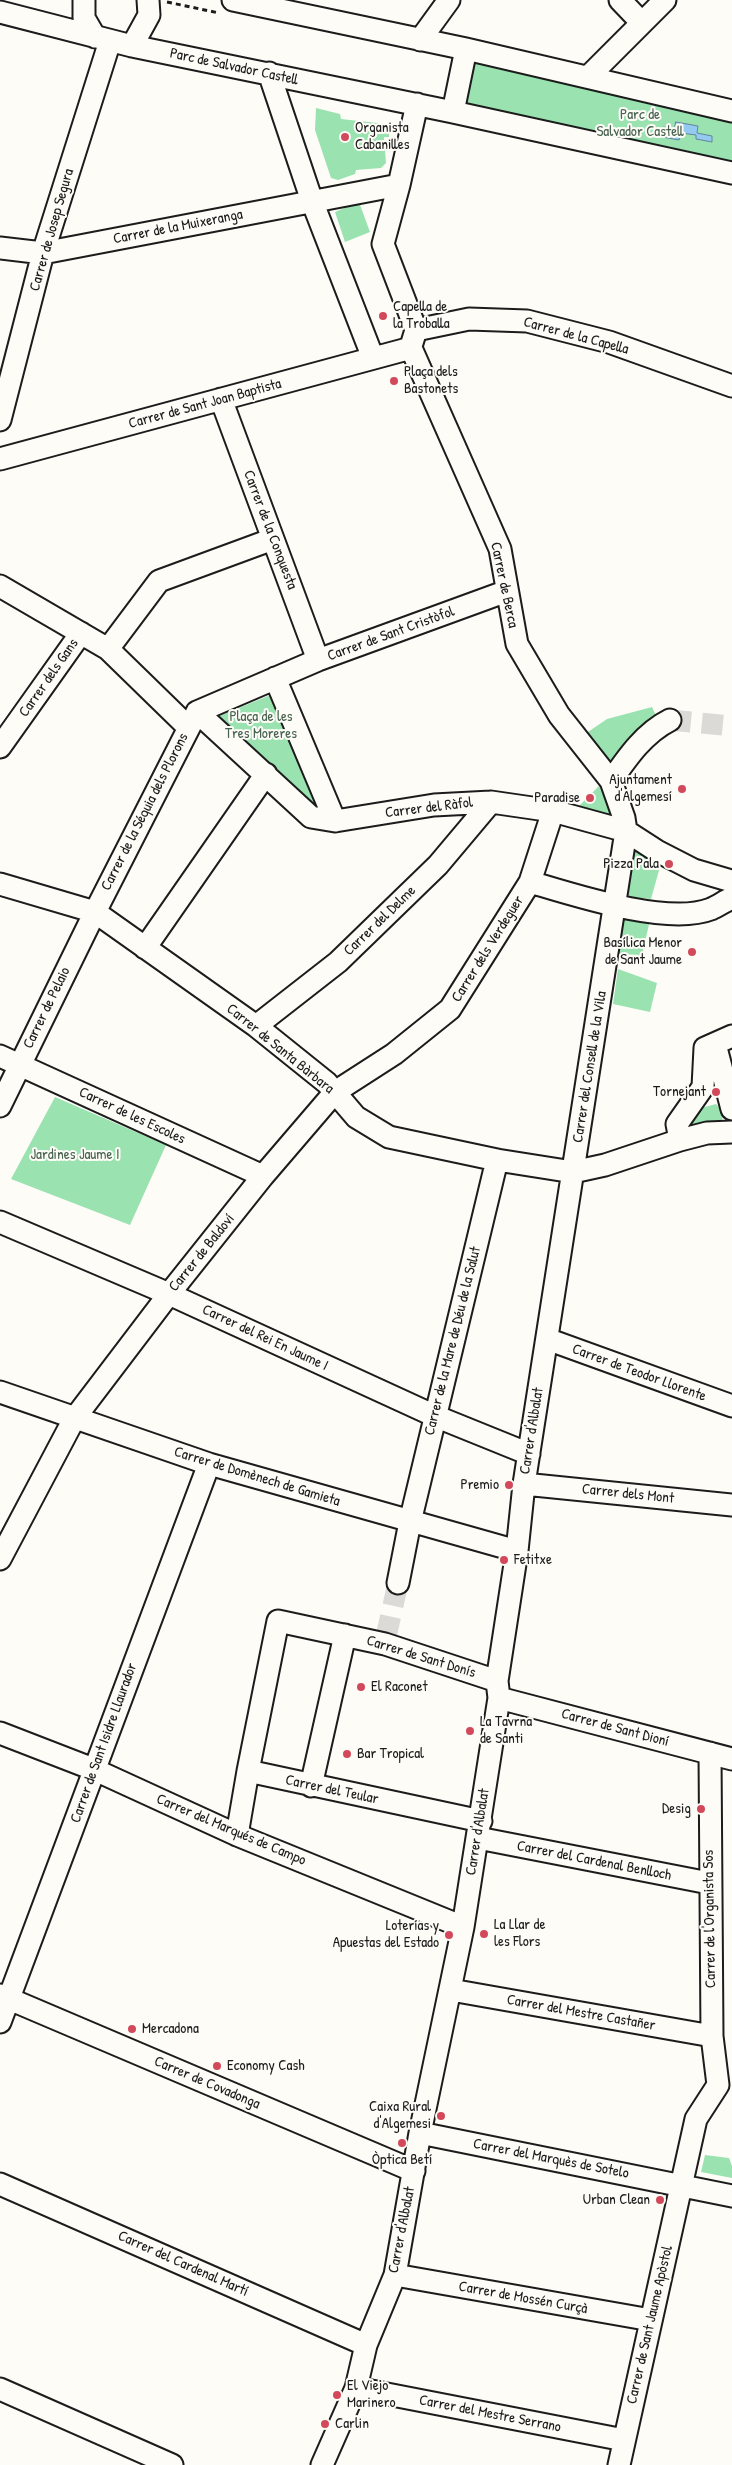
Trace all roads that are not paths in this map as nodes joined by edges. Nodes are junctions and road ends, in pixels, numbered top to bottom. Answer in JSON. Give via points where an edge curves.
{"nodes":[{"id":1,"x":84,"y":0,"type":"edge"},
{"id":2,"x":148,"y":0,"type":"edge"},
{"id":3,"x":233,"y":0,"type":"edge"},
{"id":4,"x":449,"y":0,"type":"edge"},
{"id":5,"x":620,"y":0,"type":"edge"},
{"id":6,"x":664,"y":0,"type":"edge"},
{"id":7,"x":0,"y":12,"type":"edge"},
{"id":8,"x":642,"y":23,"type":"junction"},
{"id":9,"x":102,"y":39,"type":"junction"},
{"id":10,"x":420,"y":40,"type":"junction"},
{"id":11,"x":132,"y":46,"type":"junction"},
{"id":12,"x":466,"y":49,"type":"junction"},
{"id":13,"x":269,"y":74,"type":"junction"},
{"id":14,"x":588,"y":77,"type":"junction"},
{"id":15,"x":417,"y":104,"type":"junction"},
{"id":16,"x":732,"y":111,"type":"edge"},
{"id":17,"x":453,"y":112,"type":"junction"},
{"id":18,"x":732,"y":173,"type":"edge"},
{"id":19,"x":399,"y":185,"type":"junction"},
{"id":20,"x":312,"y":201,"type":"junction"},
{"id":21,"x":0,"y":248,"type":"edge"},
{"id":22,"x":43,"y":253,"type":"junction"},
{"id":23,"x":413,"y":339,"type":"junction"},
{"id":24,"x":373,"y":358,"type":"junction"},
{"id":25,"x":732,"y":386,"type":"edge"},
{"id":26,"x":221,"y":400,"type":"junction"},
{"id":27,"x":0,"y":420,"type":"edge"},
{"id":28,"x":0,"y":460,"type":"edge"},
{"id":29,"x":273,"y":538,"type":"junction"},
{"id":30,"x":0,"y":586,"type":"edge"},
{"id":31,"x":507,"y":591,"type":"junction"},
{"id":32,"x":81,"y":633,"type":"junction"},
{"id":33,"x":108,"y":649,"type":"junction"},
{"id":34,"x":318,"y":660,"type":"junction"},
{"id":35,"x":275,"y":678,"type":"junction"},
{"id":36,"x":193,"y":720,"type":"junction"},
{"id":37,"x":670,"y":720,"type":"tunnel mouth"},
{"id":38,"x":0,"y":747,"type":"edge"},
{"id":39,"x":266,"y":774,"type":"junction"},
{"id":40,"x":611,"y":781,"type":"junction"},
{"id":41,"x":491,"y":802,"type":"junction"},
{"id":42,"x":553,"y":811,"type":"junction"},
{"id":43,"x":335,"y":821,"type":"junction"},
{"id":44,"x":626,"y":831,"type":"junction"},
{"id":45,"x":727,"y":881,"type":"edge"},
{"id":46,"x":530,"y":882,"type":"junction"},
{"id":47,"x":0,"y":884,"type":"edge"},
{"id":48,"x":615,"y":906,"type":"junction"},
{"id":49,"x":95,"y":912,"type":"junction"},
{"id":50,"x":145,"y":948,"type":"junction"},
{"id":51,"x":256,"y":1026,"type":"junction"},
{"id":52,"x":724,"y":1040,"type":"edge"},
{"id":53,"x":10,"y":1060,"type":"edge"},
{"id":54,"x":335,"y":1092,"type":"junction"},
{"id":55,"x":0,"y":1106,"type":"edge"},
{"id":56,"x":732,"y":1109,"type":"edge"},
{"id":57,"x":732,"y":1132,"type":"edge"},
{"id":58,"x":680,"y":1140,"type":"junction"},
{"id":59,"x":497,"y":1160,"type":"junction"},
{"id":60,"x":263,"y":1176,"type":"junction"},
{"id":61,"x":572,"y":1178,"type":"junction"},
{"id":62,"x":0,"y":1222,"type":"edge"},
{"id":63,"x":169,"y":1294,"type":"junction"},
{"id":64,"x":547,"y":1338,"type":"junction"},
{"id":65,"x":0,"y":1392,"type":"edge"},
{"id":66,"x":732,"y":1406,"type":"edge"},
{"id":67,"x":435,"y":1416,"type":"junction"},
{"id":68,"x":74,"y":1419,"type":"junction"},
{"id":69,"x":529,"y":1454,"type":"junction"},
{"id":70,"x":209,"y":1464,"type":"junction"},
{"id":71,"x":524,"y":1484,"type":"junction"},
{"id":72,"x":732,"y":1505,"type":"edge"},
{"id":73,"x":410,"y":1522,"type":"junction"},
{"id":74,"x":517,"y":1551,"type":"junction"},
{"id":75,"x":0,"y":1559,"type":"edge"},
{"id":76,"x":398,"y":1583,"type":"tunnel mouth"},
{"id":77,"x":345,"y":1635,"type":"junction"},
{"id":78,"x":498,"y":1689,"type":"junction"},
{"id":79,"x":0,"y":1733,"type":"edge"},
{"id":80,"x":710,"y":1753,"type":"junction"},
{"id":81,"x":732,"y":1759,"type":"edge"},
{"id":82,"x":93,"y":1769,"type":"junction"},
{"id":83,"x":248,"y":1771,"type":"junction"},
{"id":84,"x":311,"y":1786,"type":"junction"},
{"id":85,"x":479,"y":1830,"type":"junction"},
{"id":86,"x":237,"y":1834,"type":"junction"},
{"id":87,"x":710,"y":1884,"type":"junction"},
{"id":88,"x":463,"y":1927,"type":"junction"},
{"id":89,"x":451,"y":1990,"type":"junction"},
{"id":90,"x":5,"y":1997,"type":"edge"},
{"id":91,"x":0,"y":2022,"type":"edge"},
{"id":92,"x":712,"y":2036,"type":"junction"},
{"id":93,"x":725,"y":2090,"type":"edge"},
{"id":94,"x":420,"y":2133,"type":"junction"},
{"id":95,"x":414,"y":2171,"type":"junction"},
{"id":96,"x":0,"y":2184,"type":"edge"},
{"id":97,"x":682,"y":2185,"type":"junction"},
{"id":98,"x":732,"y":2196,"type":"edge"},
{"id":99,"x":395,"y":2274,"type":"junction"},
{"id":100,"x":651,"y":2320,"type":"junction"},
{"id":101,"x":366,"y":2345,"type":"junction"},
{"id":102,"x":356,"y":2388,"type":"junction"},
{"id":103,"x":0,"y":2389,"type":"edge"},
{"id":104,"x":624,"y":2440,"type":"junction"},
{"id":105,"x":172,"y":2465,"type":"edge"},
{"id":106,"x":322,"y":2465,"type":"edge"},
{"id":107,"x":619,"y":2465,"type":"edge"}],
"edges":[{"from":1,"to":9,"type":"street","via":[[84,18]]},
{"from":2,"to":11,"type":"street","via":[[149,15]]},
{"from":3,"to":10,"type":"street"},
{"from":4,"to":10,"type":"street"},
{"from":5,"to":8,"type":"street"},
{"from":6,"to":8,"type":"street"},
{"from":7,"to":9,"type":"street","name":"Parc de Salvador Castell"},
{"from":8,"to":14,"type":"street"},
{"from":9,"to":11,"type":"street","name":"Parc de Salvador Castell"},
{"from":9,"to":22,"type":"street","name":"Carrer de Josep Segura"},
{"from":10,"to":12,"type":"street"},
{"from":11,"to":13,"type":"street","name":"Parc de Salvador Castell"},
{"from":12,"to":14,"type":"street"},
{"from":12,"to":17,"type":"street"},
{"from":13,"to":15,"type":"street","name":"Parc de Salvador Castell"},
{"from":13,"to":20,"type":"street"},
{"from":14,"to":16,"type":"street"},
{"from":15,"to":17,"type":"street","name":"Parc de Salvador Castell"},
{"from":15,"to":19,"type":"street","name":"Carrer de Berca"},
{"from":17,"to":18,"type":"street","name":"Parc de Salvador Castell"},
{"from":19,"to":20,"type":"street","name":"Carrer de la Muixeranga"},
{"from":19,"to":23,"type":"street","name":"Carrer de Berca","via":[[382,244]]},
{"from":20,"to":22,"type":"street","name":"Carrer de la Muixeranga"},
{"from":20,"to":24,"type":"street"},
{"from":21,"to":22,"type":"street","name":"Carrer de la Muixeranga"},
{"from":22,"to":27,"type":"street","name":"Carrer de Josep Segura"},
{"from":23,"to":24,"type":"street","name":"Carrer de Sant Joan Baptista"},
{"from":23,"to":25,"type":"street","name":"Carrer de la Capella","via":[[469,319],[527,321],[609,342]]},
{"from":23,"to":31,"type":"street","name":"Carrer de Berca","via":[[500,549]]},
{"from":24,"to":26,"type":"street","name":"Carrer de Sant Joan Baptista"},
{"from":26,"to":28,"type":"street","name":"Carrer de Sant Joan Baptista"},
{"from":26,"to":29,"type":"street","name":"Carrer de la Conquesta"},
{"from":29,"to":33,"type":"street","via":[[160,581]]},
{"from":29,"to":34,"type":"street","name":"Carrer de la Conquesta"},
{"from":30,"to":32,"type":"street"},
{"from":31,"to":34,"type":"street","name":"Carrer de Sant Cristòfol"},
{"from":31,"to":40,"type":"street","name":"Carrer de Berca","via":[[517,644],[559,715]]},
{"from":32,"to":33,"type":"street"},
{"from":32,"to":38,"type":"street","name":"Carrer dels Gans"},
{"from":33,"to":36,"type":"street"},
{"from":34,"to":35,"type":"street","name":"Carrer de Sant Cristòfol"},
{"from":35,"to":36,"type":"street"},
{"from":35,"to":43,"type":"street"},
{"from":36,"to":39,"type":"street"},
{"from":36,"to":49,"type":"street","name":"Carrer de la Séquia dels Plorons"},
{"from":37,"to":40,"type":"street","via":[[656,727]]},
{"from":39,"to":43,"type":"street","via":[[311,817]]},
{"from":39,"to":50,"type":"street"},
{"from":40,"to":44,"type":"street","name":"Carrer de Berca"},
{"from":41,"to":42,"type":"street","name":"Carrer del Ràfol"},
{"from":41,"to":43,"type":"street","name":"Carrer del Ràfol","via":[[434,805]]},
{"from":41,"to":51,"type":"street","name":"Carrer del Delme","via":[[438,864],[338,962]]},
{"from":42,"to":44,"type":"street","name":"Carrer del Ràfol"},
{"from":42,"to":46,"type":"street","name":"Carrer dels Verdeguer"},
{"from":44,"to":45,"type":"street","name":"Carrer del Ràfol","via":[[694,870]]},
{"from":44,"to":48,"type":"street","name":"Carrer del Consell de la Vila"},
{"from":45,"to":48,"type":"street","via":[[710,910],[676,914]]},
{"from":46,"to":48,"type":"street"},
{"from":46,"to":54,"type":"street","name":"Carrer dels Verdeguer","via":[[450,1009],[394,1054]]},
{"from":47,"to":49,"type":"street","name":"Carrer de Santa Bàrbara"},
{"from":48,"to":61,"type":"street","name":"Carrer del Consell de la Vila"},
{"from":49,"to":50,"type":"street","name":"Carrer de Santa Bàrbara"},
{"from":49,"to":53,"type":"street","name":"Carrer de Pelaio"},
{"from":50,"to":51,"type":"street","name":"Carrer de Santa Bàrbara"},
{"from":51,"to":54,"type":"street","name":"Carrer de Santa Bàrbara"},
{"from":52,"to":56,"type":"street"},
{"from":52,"to":58,"type":"street","via":[[705,1048],[703,1086],[677,1124]]},
{"from":53,"to":55,"type":"street","name":"Carrer de Pelaio"},
{"from":53,"to":60,"type":"street","name":"Carrer de les Escoles"},
{"from":54,"to":59,"type":"street","name":"Carrer de Santa Bàrbara","via":[[356,1117],[389,1137]]},
{"from":54,"to":60,"type":"street","name":"Carrer de Baldoví"},
{"from":57,"to":58,"type":"street","name":"Carrer de Santa Bàrbara"},
{"from":58,"to":61,"type":"street","name":"Carrer de Santa Bàrbara"},
{"from":59,"to":61,"type":"street","name":"Carrer de Santa Bàrbara"},
{"from":59,"to":67,"type":"street","name":"Carrer de la Mare de Déu de la Salut"},
{"from":60,"to":63,"type":"street","name":"Carrer de Baldoví"},
{"from":61,"to":64,"type":"street","name":"Carrer d'Albalat"},
{"from":62,"to":63,"type":"street","name":"Carrer del Rei En Jaume I"},
{"from":63,"to":67,"type":"street","name":"Carrer del Rei En Jaume I"},
{"from":63,"to":68,"type":"street","name":"Carrer de Baldoví"},
{"from":64,"to":66,"type":"street","name":"Carrer de Teodor Llorente"},
{"from":64,"to":69,"type":"street","name":"Carrer d'Albalat"},
{"from":65,"to":68,"type":"street","name":"Carrer de Domènech de Gamieta"},
{"from":67,"to":69,"type":"street","name":"Carrer del Rei En Jaume I"},
{"from":67,"to":73,"type":"street","name":"Carrer de la Mare de Déu de la Salut"},
{"from":68,"to":70,"type":"street","name":"Carrer de Domènech de Gamieta"},
{"from":68,"to":75,"type":"street","name":"Carrer de Baldoví"},
{"from":69,"to":71,"type":"street","name":"Carrer d'Albalat"},
{"from":70,"to":73,"type":"street","name":"Carrer de Domènech de Gamieta"},
{"from":70,"to":82,"type":"street","name":"Carrer de Sant Isidre Llaurador"},
{"from":71,"to":72,"type":"street","name":"Carrer dels Mont"},
{"from":71,"to":74,"type":"street","name":"Carrer d'Albalat"},
{"from":73,"to":74,"type":"street","name":"Carrer de Domènech de Gamieta"},
{"from":73,"to":76,"type":"street","name":"Carrer de la Mare de Déu de la Salut"},
{"from":74,"to":78,"type":"street","name":"Carrer d'Albalat"},
{"from":77,"to":78,"type":"street","name":"Carrer de Sant Donís","via":[[386,1640]]},
{"from":77,"to":83,"type":"street","name":"Carrer de Sant Donís","via":[[278,1621]]},
{"from":77,"to":84,"type":"street"},
{"from":78,"to":80,"type":"street","name":"Carrer de Sant Dioní"},
{"from":78,"to":85,"type":"street","name":"Carrer d'Albalat"},
{"from":79,"to":82,"type":"street","name":"Carrer del Marqués de Campo"},
{"from":80,"to":81,"type":"street","name":"Carrer de Sant Dioní"},
{"from":80,"to":87,"type":"street","name":"Carrer de l'Organista Sos"},
{"from":82,"to":86,"type":"street","name":"Carrer del Marqués de Campo"},
{"from":82,"to":90,"type":"street","name":"Carrer de Sant Isidre Llaurador"},
{"from":83,"to":84,"type":"street","name":"Carrer del Teular"},
{"from":83,"to":86,"type":"street"},
{"from":84,"to":85,"type":"street","name":"Carrer del Teular"},
{"from":85,"to":87,"type":"street","name":"Carrer del Cardenal Benlloch"},
{"from":85,"to":88,"type":"street","name":"Carrer d'Albalat"},
{"from":86,"to":88,"type":"street","name":"Carrer del Marqués de Campo"},
{"from":87,"to":92,"type":"street","name":"Carrer de l'Organista Sos"},
{"from":88,"to":89,"type":"street","name":"Carrer d'Albalat"},
{"from":89,"to":92,"type":"street","name":"Carrer del Mestre Castañer"},
{"from":89,"to":94,"type":"street","name":"Carrer d'Albalat"},
{"from":90,"to":91,"type":"street","name":"Carrer de Sant Isidre Llaurador"},
{"from":90,"to":95,"type":"street","name":"Carrer de Covadonga"},
{"from":92,"to":93,"type":"street","name":"Carrer de l'Organista Sos"},
{"from":93,"to":97,"type":"street","name":"Carrer de Sant Jaume Apòstol","via":[[696,2119]]},
{"from":94,"to":95,"type":"street","name":"Carrer d'Albalat"},
{"from":94,"to":97,"type":"street","name":"Carrer del Marquès de Sotelo"},
{"from":95,"to":99,"type":"street","name":"Carrer d'Albalat"},
{"from":96,"to":101,"type":"street","name":"Carrer del Cardenal Martí"},
{"from":97,"to":98,"type":"street","name":"Carrer del Marquès de Sotelo"},
{"from":97,"to":100,"type":"street","name":"Carrer de Sant Jaume Apòstol"},
{"from":99,"to":100,"type":"street","name":"Carrer de Mossén Curçà"},
{"from":99,"to":101,"type":"street","name":"Carrer d'Albalat"},
{"from":100,"to":104,"type":"street","name":"Carrer de Sant Jaume Apòstol"},
{"from":101,"to":102,"type":"street","name":"Carrer d'Albalat"},
{"from":102,"to":104,"type":"street","name":"Carrer del Mestre Serrano"},
{"from":102,"to":106,"type":"street","name":"Carrer d'Albalat"},
{"from":103,"to":105,"type":"street"},
{"from":104,"to":107,"type":"street","name":"Carrer de Sant Jaume Apòstol"}]}
